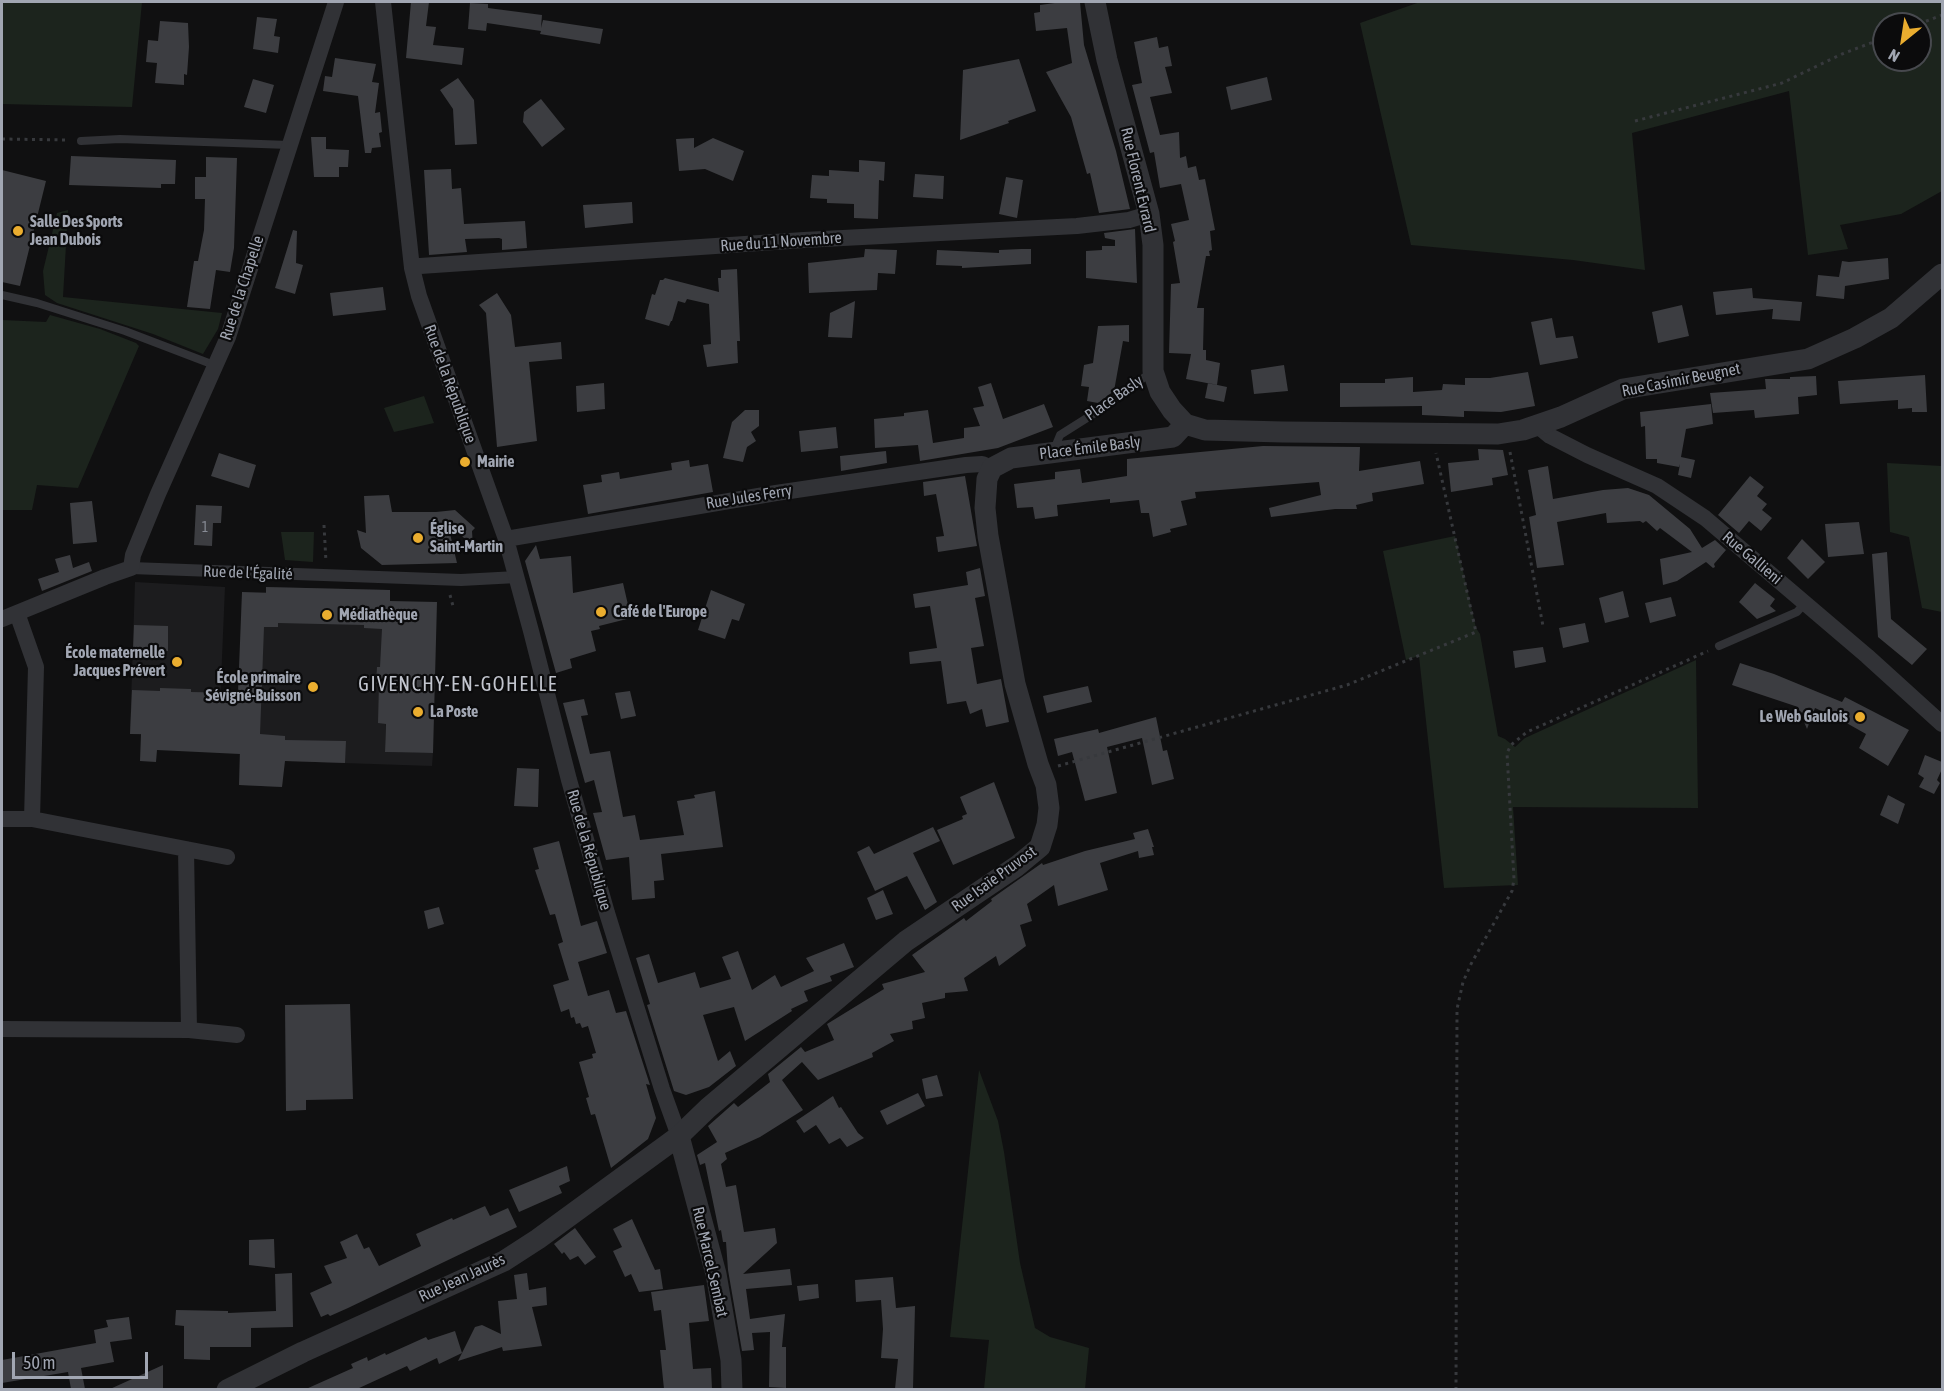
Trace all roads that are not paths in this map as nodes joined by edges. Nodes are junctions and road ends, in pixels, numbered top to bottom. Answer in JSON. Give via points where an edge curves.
{"nodes":[{"id":1,"x":336,"y":2,"type":"edge"},
{"id":2,"x":383,"y":2,"type":"edge"},
{"id":3,"x":1095,"y":2,"type":"edge"},
{"id":4,"x":81,"y":141,"type":"road end"},
{"id":5,"x":289,"y":145,"type":"junction"},
{"id":6,"x":1149,"y":214,"type":"junction"},
{"id":7,"x":412,"y":268,"type":"junction"},
{"id":8,"x":1942,"y":274,"type":"edge"},
{"id":9,"x":2,"y":295,"type":"edge"},
{"id":10,"x":214,"y":365,"type":"junction"},
{"id":11,"x":1153,"y":370,"type":"junction"},
{"id":12,"x":1185,"y":424,"type":"junction"},
{"id":13,"x":1538,"y":426,"type":"junction"},
{"id":14,"x":1053,"y":452,"type":"junction"},
{"id":15,"x":992,"y":468,"type":"junction"},
{"id":16,"x":506,"y":539,"type":"junction"},
{"id":17,"x":131,"y":568,"type":"junction"},
{"id":18,"x":510,"y":577,"type":"junction"},
{"id":19,"x":1806,"y":603,"type":"junction"},
{"id":20,"x":9,"y":616,"type":"edge"},
{"id":21,"x":1719,"y":646,"type":"road end"},
{"id":22,"x":1942,"y":724,"type":"edge"},
{"id":23,"x":2,"y":819,"type":"edge"},
{"id":24,"x":32,"y":819,"type":"junction"},
{"id":25,"x":186,"y":849,"type":"junction"},
{"id":26,"x":227,"y":856,"type":"dead end"},
{"id":27,"x":2,"y":1029,"type":"edge"},
{"id":28,"x":189,"y":1030,"type":"junction"},
{"id":29,"x":237,"y":1035,"type":"dead end"},
{"id":30,"x":679,"y":1136,"type":"junction"},
{"id":31,"x":227,"y":1389,"type":"edge"},
{"id":32,"x":732,"y":1389,"type":"edge"}],
"edges":[{"from":1,"to":5,"type":"street","name":"Rue de la Chapelle"},
{"from":2,"to":7,"type":"street","name":"Rue de la République"},
{"from":3,"to":6,"type":"street","name":"Rue Florent Evrard"},
{"from":4,"to":5,"type":"lane"},
{"from":5,"to":10,"type":"street","name":"Rue de la Chapelle","via":[[228,337]]},
{"from":6,"to":7,"type":"street","name":"Rue du 11 Novembre","via":[[1077,226],[804,240]]},
{"from":6,"to":11,"type":"street","name":"Rue Florent Evrard","via":[[1153,245]]},
{"from":7,"to":16,"type":"street","name":"Rue de la République"},
{"from":8,"to":13,"type":"street","name":"Rue Casimir Beugnet","via":[[1891,318],[1808,359],[1623,388]]},
{"from":9,"to":10,"type":"lane","via":[[125,331]]},
{"from":10,"to":17,"type":"street","name":"Rue de la Chapelle","via":[[133,555]]},
{"from":11,"to":12,"type":"street","name":"Rue Florent Evrard","via":[[1160,392]]},
{"from":11,"to":14,"type":"lane","name":"Place Basly","via":[[1060,435]]},
{"from":12,"to":13,"type":"street","name":"Rue Casimir Beugnet","via":[[1205,430],[1432,433],[1506,433]]},
{"from":12,"to":14,"type":"street","name":"Place Émile Basly","via":[[1173,437]]},
{"from":13,"to":19,"type":"street","name":"Rue Gallieni","via":[[1587,455],[1657,486],[1705,518]]},
{"from":14,"to":15,"type":"street","name":"Place Émile Basly","via":[[1011,458]]},
{"from":15,"to":16,"type":"street","name":"Rue Jules Ferry","via":[[966,465]]},
{"from":15,"to":30,"type":"street","name":"Rue Isaïe Pruvost","via":[[985,496],[988,536],[1016,684],[1046,784],[1049,808],[1040,847],[906,941]]},
{"from":16,"to":18,"type":"street","name":"Rue de la République"},
{"from":17,"to":18,"type":"street","name":"Rue de l'Égalité","via":[[461,580]]},
{"from":17,"to":20,"type":"street","name":"Rue de l'Égalité"},
{"from":18,"to":30,"type":"street","name":"Rue de la République","via":[[607,913]]},
{"from":19,"to":21,"type":"lane","via":[[1797,612]]},
{"from":19,"to":22,"type":"street","name":"Rue Gallieni"},
{"from":20,"to":24,"type":"street","via":[[36,667]]},
{"from":23,"to":24,"type":"street"},
{"from":24,"to":25,"type":"street"},
{"from":25,"to":26,"type":"street"},
{"from":25,"to":28,"type":"street"},
{"from":27,"to":28,"type":"street"},
{"from":28,"to":29,"type":"street"},
{"from":30,"to":31,"type":"street","name":"Rue Jean Jaurès","via":[[504,1261]]},
{"from":30,"to":32,"type":"street","name":"Rue Marcel Sembat","via":[[716,1274],[731,1360]]}]}
